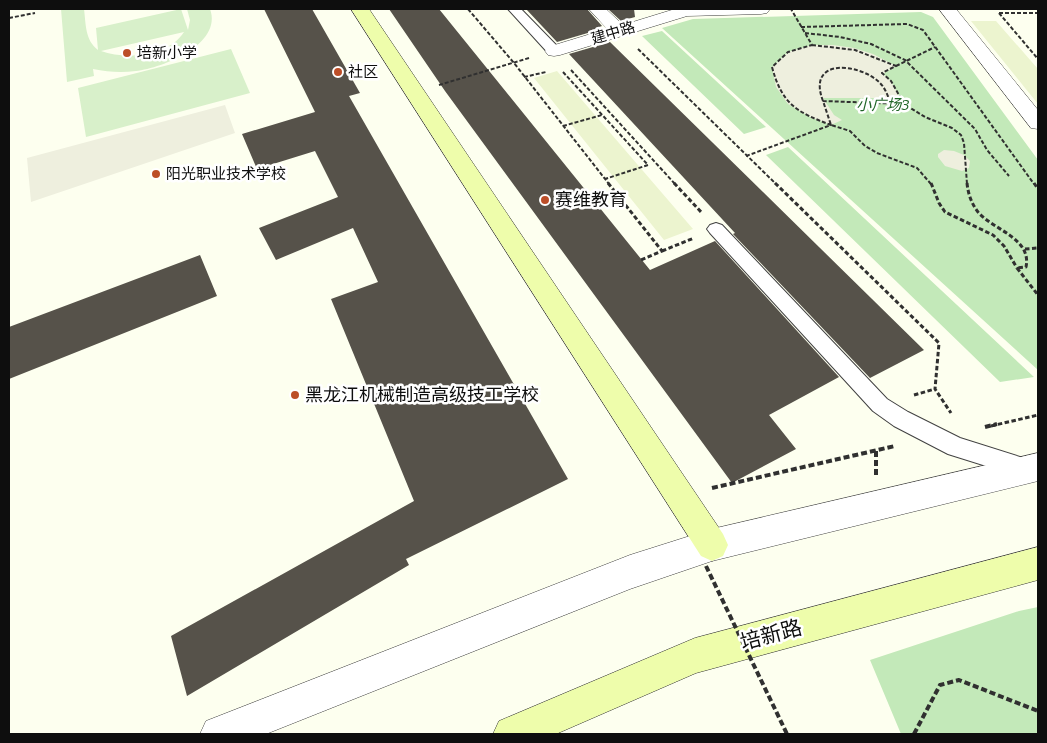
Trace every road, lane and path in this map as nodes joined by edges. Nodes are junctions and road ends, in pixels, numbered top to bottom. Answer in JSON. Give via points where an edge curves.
{"nodes":[{"id":1,"x":360,"y":9,"type":"edge"},
{"id":2,"x":468,"y":9,"type":"edge"},
{"id":3,"x":514,"y":9,"type":"edge"},
{"id":4,"x":596,"y":9,"type":"edge"},
{"id":5,"x":721,"y":9,"type":"edge"},
{"id":6,"x":761,"y":9,"type":"edge"},
{"id":7,"x":791,"y":9,"type":"edge"},
{"id":8,"x":947,"y":9,"type":"edge"},
{"id":9,"x":35,"y":13,"type":"dead end"},
{"id":10,"x":1038,"y":13,"type":"edge"},
{"id":11,"x":9,"y":18,"type":"edge"},
{"id":12,"x":802,"y":27,"type":"junction"},
{"id":13,"x":619,"y":31,"type":"junction"},
{"id":14,"x":805,"y":34,"type":"junction"},
{"id":15,"x":812,"y":45,"type":"junction"},
{"id":16,"x":935,"y":47,"type":"junction"},
{"id":17,"x":554,"y":51,"type":"junction"},
{"id":18,"x":526,"y":59,"type":"dead end"},
{"id":19,"x":905,"y":60,"type":"junction"},
{"id":20,"x":1038,"y":60,"type":"edge"},
{"id":21,"x":514,"y":63,"type":"junction"},
{"id":22,"x":896,"y":66,"type":"junction"},
{"id":23,"x":560,"y":69,"type":"dead end"},
{"id":24,"x":551,"y":71,"type":"dead end"},
{"id":25,"x":524,"y":77,"type":"junction"},
{"id":26,"x":414,"y":92,"type":"junction"},
{"id":27,"x":823,"y":102,"type":"junction"},
{"id":28,"x":891,"y":104,"type":"junction"},
{"id":29,"x":904,"y":104,"type":"junction"},
{"id":30,"x":602,"y":115,"type":"junction"},
{"id":31,"x":1038,"y":123,"type":"edge"},
{"id":32,"x":831,"y":125,"type":"junction"},
{"id":33,"x":563,"y":126,"type":"junction"},
{"id":34,"x":746,"y":156,"type":"junction"},
{"id":35,"x":1010,"y":176,"type":"dead end"},
{"id":36,"x":605,"y":179,"type":"junction"},
{"id":37,"x":1038,"y":189,"type":"edge"},
{"id":38,"x":716,"y":229,"type":"junction"},
{"id":39,"x":1038,"y":248,"type":"edge"},
{"id":40,"x":1024,"y":249,"type":"junction"},
{"id":41,"x":662,"y":251,"type":"junction"},
{"id":42,"x":641,"y":260,"type":"dead end"},
{"id":43,"x":1016,"y":268,"type":"junction"},
{"id":44,"x":1038,"y":295,"type":"edge"},
{"id":45,"x":1038,"y":415,"type":"edge"},
{"id":46,"x":964,"y":432,"type":"junction"},
{"id":47,"x":935,"y":437,"type":"junction"},
{"id":48,"x":1033,"y":468,"type":"edge"},
{"id":49,"x":679,"y":496,"type":"junction"},
{"id":50,"x":709,"y":556,"type":"junction"},
{"id":51,"x":1038,"y":563,"type":"edge"},
{"id":52,"x":1038,"y":711,"type":"edge"},
{"id":53,"x":219,"y":734,"type":"edge"},
{"id":54,"x":512,"y":734,"type":"edge"},
{"id":55,"x":787,"y":734,"type":"edge"},
{"id":56,"x":914,"y":734,"type":"edge"}],
"edges":[{"from":1,"to":26,"type":"street"},
{"from":2,"to":21,"type":"path"},
{"from":3,"to":17,"type":"lane"},
{"from":4,"to":13,"type":"street"},
{"from":5,"to":6,"type":"street","name":"建中路"},
{"from":5,"to":13,"type":"street","name":"建中路","via":[[686,11]]},
{"from":7,"to":12,"type":"path"},
{"from":8,"to":31,"type":"street"},
{"from":9,"to":11,"type":"path"},
{"from":10,"to":20,"type":"path","via":[[999,14]]},
{"from":12,"to":14,"type":"path"},
{"from":12,"to":16,"type":"path","via":[[907,24],[923,30]]},
{"from":13,"to":17,"type":"street","name":"建中路"},
{"from":13,"to":34,"type":"path"},
{"from":14,"to":15,"type":"path"},
{"from":14,"to":19,"type":"path","via":[[871,44]]},
{"from":15,"to":22,"type":"path","via":[[854,48]]},
{"from":15,"to":32,"type":"path","via":[[788,52],[772,67],[776,87],[788,104],[810,118]]},
{"from":16,"to":19,"type":"path"},
{"from":16,"to":37,"type":"path"},
{"from":17,"to":38,"type":"path"},
{"from":18,"to":21,"type":"path"},
{"from":19,"to":22,"type":"path"},
{"from":19,"to":35,"type":"path","via":[[975,129],[987,150]]},
{"from":21,"to":25,"type":"path"},
{"from":21,"to":26,"type":"path"},
{"from":22,"to":29,"type":"path","via":[[882,74],[891,81]]},
{"from":23,"to":30,"type":"path"},
{"from":24,"to":25,"type":"path"},
{"from":25,"to":33,"type":"path"},
{"from":26,"to":49,"type":"street"},
{"from":27,"to":28,"type":"path"},
{"from":27,"to":28,"type":"path","via":[[818,89],[823,73],[845,68],[863,72],[880,83]]},
{"from":27,"to":32,"type":"path"},
{"from":28,"to":29,"type":"path"},
{"from":29,"to":40,"type":"path","via":[[961,135],[968,196],[972,205]]},
{"from":30,"to":33,"type":"path"},
{"from":30,"to":36,"type":"path","via":[[648,166]]},
{"from":32,"to":34,"type":"path"},
{"from":32,"to":43,"type":"path","via":[[852,131],[872,152],[896,158],[923,173],[933,184],[944,210],[955,219],[993,234],[1011,255]]},
{"from":33,"to":36,"type":"path"},
{"from":34,"to":46,"type":"path","via":[[939,343],[935,389]]},
{"from":36,"to":41,"type":"path"},
{"from":38,"to":41,"type":"path"},
{"from":38,"to":47,"type":"lane","via":[[880,405]]},
{"from":39,"to":40,"type":"path"},
{"from":40,"to":43,"type":"path","via":[[1028,262],[1026,267]]},
{"from":41,"to":42,"type":"path"},
{"from":43,"to":44,"type":"path"},
{"from":45,"to":46,"type":"path"},
{"from":46,"to":47,"type":"path"},
{"from":47,"to":48,"type":"lane","via":[[956,447]]},
{"from":47,"to":49,"type":"path"},
{"from":48,"to":50,"type":"street"},
{"from":49,"to":50,"type":"street"},
{"from":50,"to":53,"type":"street","via":[[630,572]]},
{"from":50,"to":55,"type":"path","bridge":true},
{"from":51,"to":54,"type":"street","name":"培新路","via":[[695,656]]},
{"from":52,"to":56,"type":"path","via":[[959,680],[940,685]]}]}
